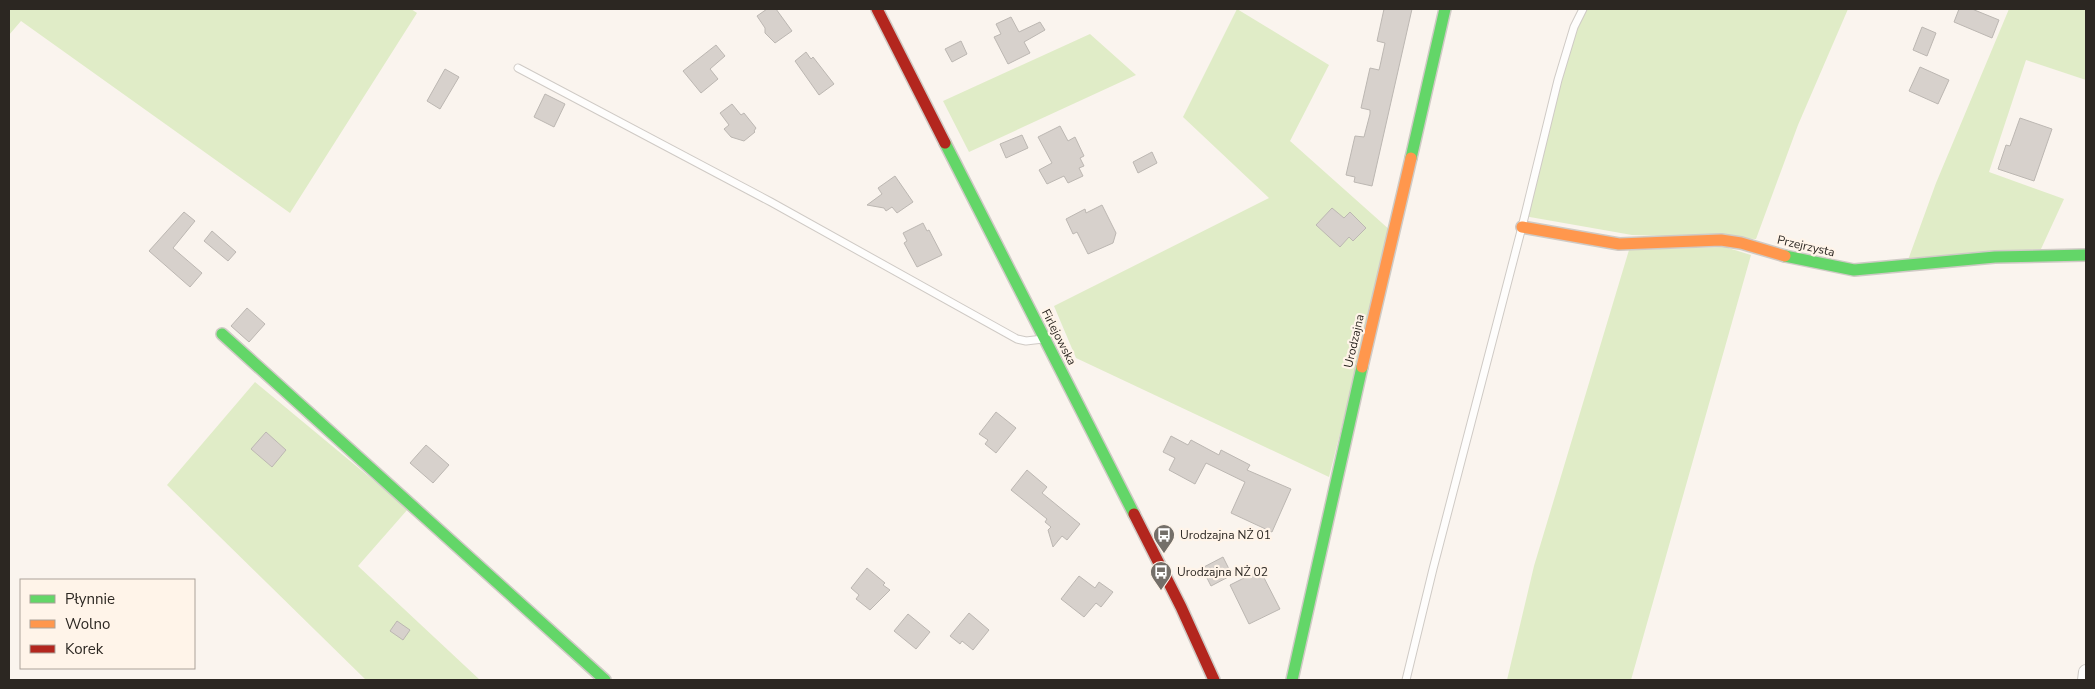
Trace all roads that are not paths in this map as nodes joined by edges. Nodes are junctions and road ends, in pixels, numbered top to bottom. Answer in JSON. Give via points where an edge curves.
{"nodes":[{"id":1,"x":877,"y":9,"type":"edge"},
{"id":2,"x":1445,"y":9,"type":"edge"},
{"id":3,"x":1583,"y":9,"type":"edge"},
{"id":4,"x":518,"y":68,"type":"dead end"},
{"id":5,"x":1522,"y":227,"type":"junction"},
{"id":6,"x":2086,"y":255,"type":"edge"},
{"id":7,"x":222,"y":334,"type":"dead end"},
{"id":8,"x":1045,"y":339,"type":"junction"},
{"id":9,"x":2086,"y":672,"type":"edge"},
{"id":10,"x":605,"y":680,"type":"edge"},
{"id":11,"x":1214,"y":680,"type":"edge"},
{"id":12,"x":1292,"y":680,"type":"edge"},
{"id":13,"x":1406,"y":680,"type":"edge"},
{"id":14,"x":2084,"y":680,"type":"edge"}],
"edges":[{"from":1,"to":8,"type":"street","name":"Firlejowska"},
{"from":2,"to":12,"type":"street","name":"Urodzajna"},
{"from":3,"to":5,"type":"lane","via":[[1574,27],[1558,80]]},
{"from":4,"to":8,"type":"lane","via":[[772,202],[1017,339]]},
{"from":5,"to":6,"type":"street","name":"Przejrzysta","via":[[1619,244],[1721,240],[1854,270],[1995,258]]},
{"from":5,"to":13,"type":"lane"},
{"from":7,"to":10,"type":"street"},
{"from":8,"to":11,"type":"street","name":"Firlejowska","via":[[1181,607]]},
{"from":9,"to":14,"type":"street"}]}
